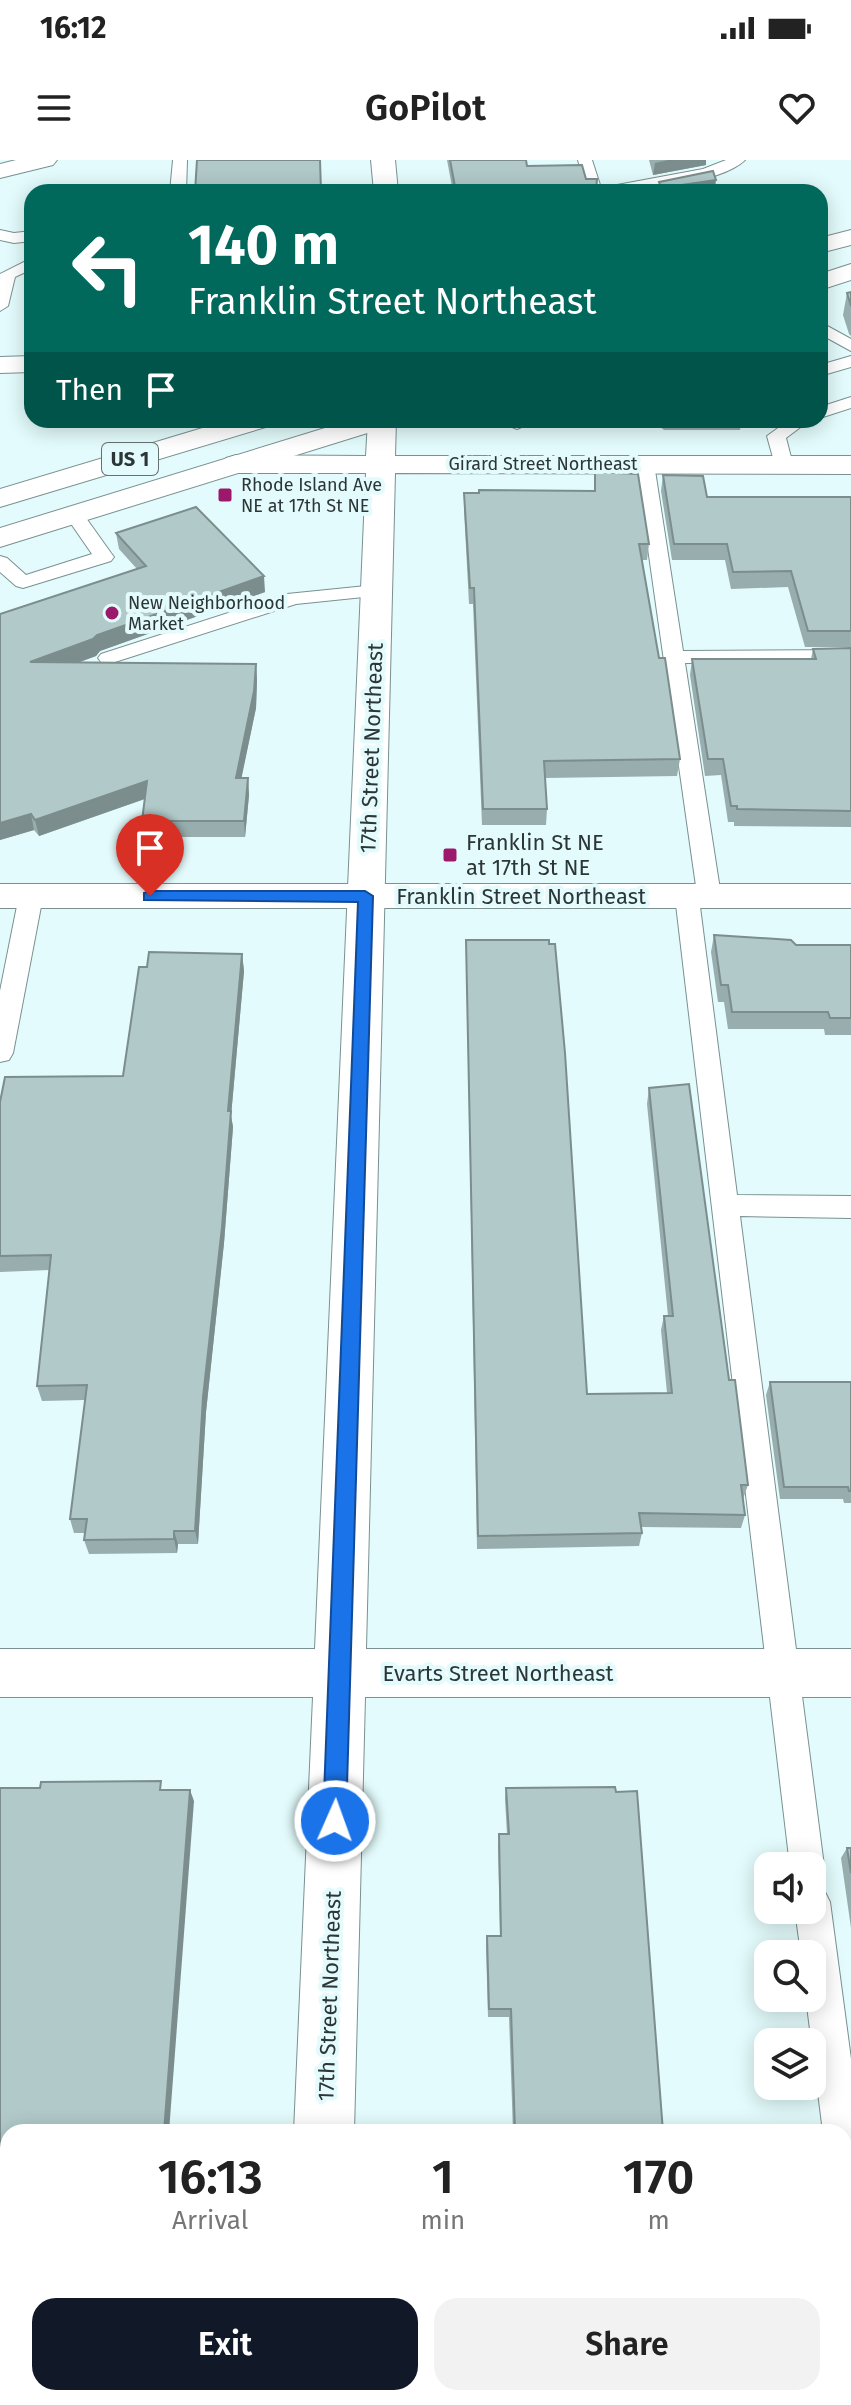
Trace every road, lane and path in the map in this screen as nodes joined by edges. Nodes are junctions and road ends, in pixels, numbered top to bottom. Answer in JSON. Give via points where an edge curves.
{"nodes":[{"id":1,"x":45,"y":160,"type":"edge"},
{"id":2,"x":180,"y":160,"type":"edge"},
{"id":3,"x":383,"y":160,"type":"edge"},
{"id":4,"x":585,"y":160,"type":"edge"},
{"id":5,"x":738,"y":160,"type":"edge"},
{"id":6,"x":0,"y":171,"type":"edge"},
{"id":7,"x":178,"y":184,"type":"edge"},
{"id":8,"x":385,"y":184,"type":"edge"},
{"id":9,"x":592,"y":184,"type":"edge"},
{"id":10,"x":630,"y":184,"type":"edge"},
{"id":11,"x":0,"y":235,"type":"edge"},
{"id":12,"x":24,"y":237,"type":"edge"},
{"id":13,"x":851,"y":237,"type":"edge"},
{"id":14,"x":828,"y":244,"type":"edge"},
{"id":15,"x":24,"y":267,"type":"edge"},
{"id":16,"x":851,"y":272,"type":"edge"},
{"id":17,"x":828,"y":279,"type":"edge"},
{"id":18,"x":0,"y":306,"type":"edge"},
{"id":19,"x":828,"y":332,"type":"edge"},
{"id":20,"x":851,"y":346,"type":"edge"},
{"id":21,"x":851,"y":361,"type":"edge"},
{"id":22,"x":24,"y":364,"type":"edge"},
{"id":23,"x":0,"y":365,"type":"edge"},
{"id":24,"x":828,"y":368,"type":"edge"},
{"id":25,"x":851,"y":402,"type":"edge"},
{"id":26,"x":828,"y":410,"type":"edge"},
{"id":27,"x":232,"y":428,"type":"edge"},
{"id":28,"x":355,"y":428,"type":"edge"},
{"id":29,"x":381,"y":428,"type":"edge"},
{"id":30,"x":788,"y":428,"type":"edge"},
{"id":31,"x":236,"y":464,"type":"junction"},
{"id":32,"x":380,"y":464,"type":"junction"},
{"id":33,"x":645,"y":464,"type":"junction"},
{"id":34,"x":784,"y":465,"type":"junction"},
{"id":35,"x":851,"y":465,"type":"edge"},
{"id":36,"x":0,"y":498,"type":"edge"},
{"id":37,"x":74,"y":515,"type":"junction"},
{"id":38,"x":0,"y":538,"type":"edge"},
{"id":39,"x":0,"y":562,"type":"edge"},
{"id":40,"x":376,"y":591,"type":"junction"},
{"id":41,"x":851,"y":656,"type":"edge"},
{"id":42,"x":675,"y":657,"type":"junction"},
{"id":43,"x":108,"y":658,"type":"dead end"},
{"id":44,"x":16,"y":896,"type":"edge"},
{"id":45,"x":365,"y":896,"type":"junction"},
{"id":46,"x":698,"y":896,"type":"junction"},
{"id":47,"x":851,"y":896,"type":"edge"},
{"id":48,"x":0,"y":1053,"type":"edge"},
{"id":49,"x":725,"y":1205,"type":"junction"},
{"id":50,"x":851,"y":1207,"type":"edge"},
{"id":51,"x":0,"y":1673,"type":"edge"},
{"id":52,"x":340,"y":1673,"type":"junction"},
{"id":53,"x":782,"y":1673,"type":"junction"},
{"id":54,"x":851,"y":1673,"type":"edge"},
{"id":55,"x":805,"y":1852,"type":"edge"},
{"id":56,"x":815,"y":1924,"type":"edge"},
{"id":57,"x":324,"y":2124,"type":"edge"},
{"id":58,"x":841,"y":2124,"type":"edge"}],
"edges":[{"from":1,"to":6,"type":"street"},
{"from":2,"to":7,"type":"lane"},
{"from":3,"to":8,"type":"street"},
{"from":4,"to":9,"type":"lane"},
{"from":5,"to":10,"type":"lane","via":[[722,169]]},
{"from":11,"to":12,"type":"lane"},
{"from":13,"to":14,"type":"street"},
{"from":15,"to":18,"type":"lane","via":[[8,274]]},
{"from":16,"to":17,"type":"street"},
{"from":19,"to":20,"type":"lane"},
{"from":21,"to":24,"type":"lane"},
{"from":22,"to":23,"type":"street"},
{"from":25,"to":26,"type":"lane"},
{"from":27,"to":36,"type":"street","number":"US 1"},
{"from":28,"to":31,"type":"street","number":"US 1"},
{"from":29,"to":32,"type":"street","name":"17th Street Northeast"},
{"from":30,"to":34,"type":"lane","via":[[776,436]]},
{"from":31,"to":32,"type":"street","name":"Girard Street Northeast"},
{"from":31,"to":37,"type":"street","number":"US 1"},
{"from":32,"to":33,"type":"street","name":"Girard Street Northeast"},
{"from":32,"to":40,"type":"street","name":"17th Street Northeast"},
{"from":33,"to":34,"type":"street","name":"Girard Street Northeast"},
{"from":33,"to":42,"type":"lane"},
{"from":34,"to":35,"type":"street","name":"Girard Street Northeast"},
{"from":37,"to":38,"type":"street","number":"US 1"},
{"from":37,"to":39,"type":"lane","via":[[104,557],[23,582]]},
{"from":40,"to":43,"type":"lane","via":[[294,598]]},
{"from":40,"to":45,"type":"street","name":"17th Street Northeast"},
{"from":41,"to":42,"type":"lane"},
{"from":42,"to":46,"type":"lane"},
{"from":44,"to":45,"type":"street","name":"Franklin Street Northeast"},
{"from":44,"to":48,"type":"lane"},
{"from":45,"to":46,"type":"street","name":"Franklin Street Northeast"},
{"from":45,"to":52,"type":"street","name":"17th Street Northeast"},
{"from":46,"to":47,"type":"street","name":"Franklin Street Northeast"},
{"from":46,"to":49,"type":"lane"},
{"from":49,"to":50,"type":"lane"},
{"from":49,"to":53,"type":"lane"},
{"from":51,"to":52,"type":"street","name":"Evarts Street Northeast"},
{"from":52,"to":53,"type":"street","name":"Evarts Street Northeast"},
{"from":52,"to":57,"type":"street","name":"17th Street Northeast"},
{"from":53,"to":54,"type":"street","name":"Evarts Street Northeast"},
{"from":53,"to":55,"type":"lane"},
{"from":56,"to":58,"type":"lane"}]}
